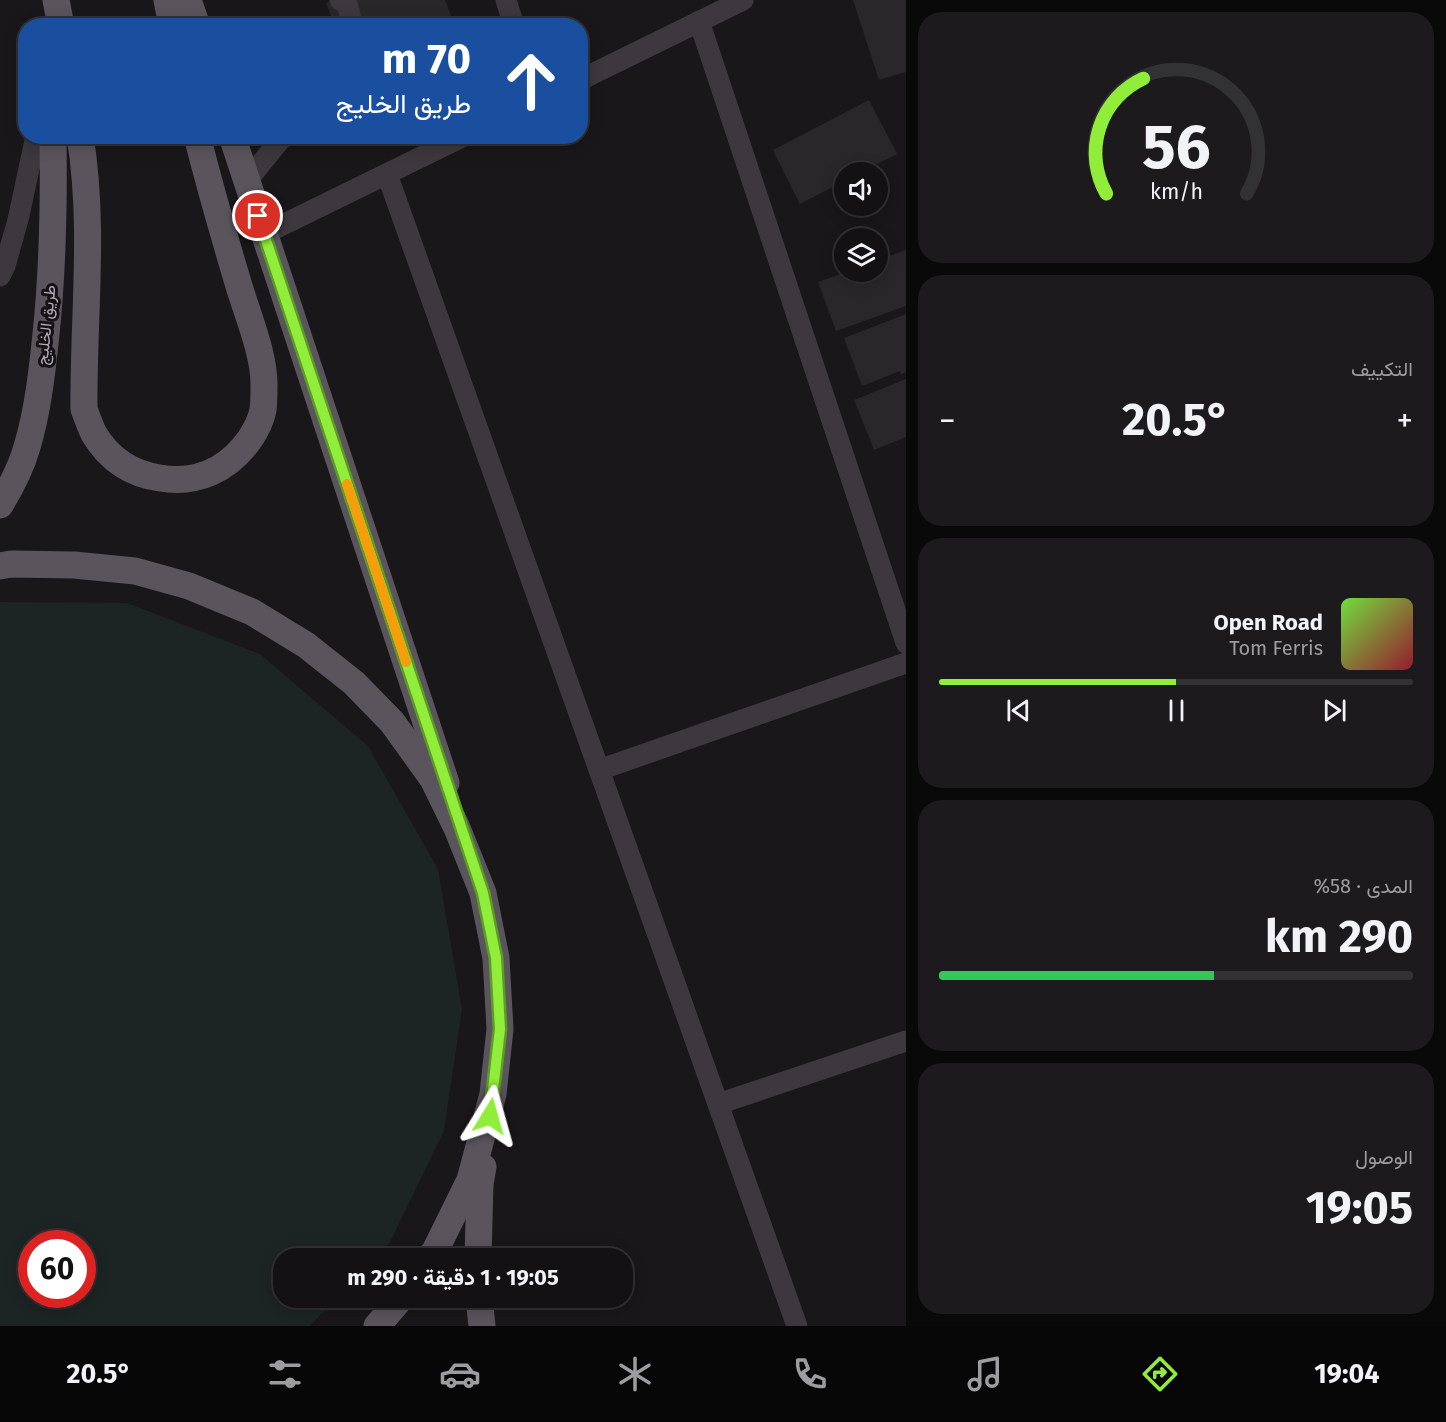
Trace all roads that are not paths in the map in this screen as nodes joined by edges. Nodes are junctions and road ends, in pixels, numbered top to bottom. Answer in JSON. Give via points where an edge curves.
{"nodes":[{"id":1,"x":46,"y":0,"type":"edge"},
{"id":2,"x":56,"y":0,"type":"edge"},
{"id":3,"x":167,"y":0,"type":"edge"},
{"id":4,"x":188,"y":0,"type":"edge"},
{"id":5,"x":340,"y":0,"type":"edge"},
{"id":6,"x":506,"y":0,"type":"edge"},
{"id":7,"x":743,"y":0,"type":"edge"},
{"id":8,"x":48,"y":18,"type":"edge"},
{"id":9,"x":59,"y":18,"type":"edge"},
{"id":10,"x":170,"y":18,"type":"edge"},
{"id":11,"x":194,"y":18,"type":"edge"},
{"id":12,"x":351,"y":18,"type":"edge"},
{"id":13,"x":512,"y":18,"type":"edge"},
{"id":14,"x":699,"y":21,"type":"junction"},
{"id":15,"x":588,"y":76,"type":"edge"},
{"id":16,"x":34,"y":144,"type":"edge"},
{"id":17,"x":53,"y":144,"type":"edge"},
{"id":18,"x":81,"y":144,"type":"edge"},
{"id":19,"x":199,"y":144,"type":"edge"},
{"id":20,"x":235,"y":144,"type":"edge"},
{"id":21,"x":277,"y":144,"type":"edge"},
{"id":22,"x":448,"y":144,"type":"edge"},
{"id":23,"x":387,"y":174,"type":"junction"},
{"id":24,"x":247,"y":181,"type":"junction"},
{"id":25,"x":264,"y":234,"type":"junction"},
{"id":26,"x":0,"y":276,"type":"edge"},
{"id":27,"x":0,"y":505,"type":"edge"},
{"id":28,"x":0,"y":566,"type":"edge"},
{"id":29,"x":906,"y":644,"type":"edge"},
{"id":30,"x":906,"y":663,"type":"edge"},
{"id":31,"x":599,"y":770,"type":"junction"},
{"id":32,"x":483,"y":893,"type":"junction"},
{"id":33,"x":906,"y":1041,"type":"edge"},
{"id":34,"x":493,"y":1094,"type":"junction"},
{"id":35,"x":718,"y":1104,"type":"junction"},
{"id":36,"x":436,"y":1248,"type":"edge"},
{"id":37,"x":478,"y":1248,"type":"edge"},
{"id":38,"x":392,"y":1308,"type":"edge"},
{"id":39,"x":480,"y":1308,"type":"edge"},
{"id":40,"x":377,"y":1326,"type":"edge"},
{"id":41,"x":482,"y":1326,"type":"edge"},
{"id":42,"x":797,"y":1326,"type":"edge"}],
"edges":[{"from":1,"to":8,"type":"main road"},
{"from":2,"to":9,"type":"main road"},
{"from":3,"to":10,"type":"main road"},
{"from":4,"to":11,"type":"main road"},
{"from":5,"to":12,"type":"street","via":[[347,4]]},
{"from":6,"to":13,"type":"street"},
{"from":7,"to":14,"type":"street"},
{"from":14,"to":15,"type":"street"},
{"from":14,"to":29,"type":"street"},
{"from":16,"to":26,"type":"street","via":[[18,220]]},
{"from":17,"to":27,"type":"main road","name":"طريق الخليج","via":[[51,284],[37,406],[27,448]]},
{"from":18,"to":19,"type":"main road","via":[[89,240],[84,408],[94,433],[128,469],[175,481],[199,477],[223,466],[242,450],[263,411],[260,356]]},
{"from":20,"to":24,"type":"main road"},
{"from":21,"to":24,"type":"street"},
{"from":22,"to":23,"type":"street"},
{"from":23,"to":25,"type":"street"},
{"from":23,"to":31,"type":"street"},
{"from":24,"to":25,"type":"main road"},
{"from":25,"to":32,"type":"main road"},
{"from":28,"to":32,"type":"main road","via":[[74,565],[135,571],[189,586],[252,612],[306,645],[354,683],[392,722],[426,769],[457,828]]},
{"from":30,"to":31,"type":"street"},
{"from":31,"to":35,"type":"street"},
{"from":32,"to":34,"type":"main road","via":[[496,958],[500,1029]]},
{"from":33,"to":35,"type":"street"},
{"from":34,"to":36,"type":"main road","via":[[470,1180]]},
{"from":34,"to":37,"type":"main road","via":[[480,1184]]},
{"from":35,"to":42,"type":"street"},
{"from":38,"to":40,"type":"main road"},
{"from":39,"to":41,"type":"main road"}]}
